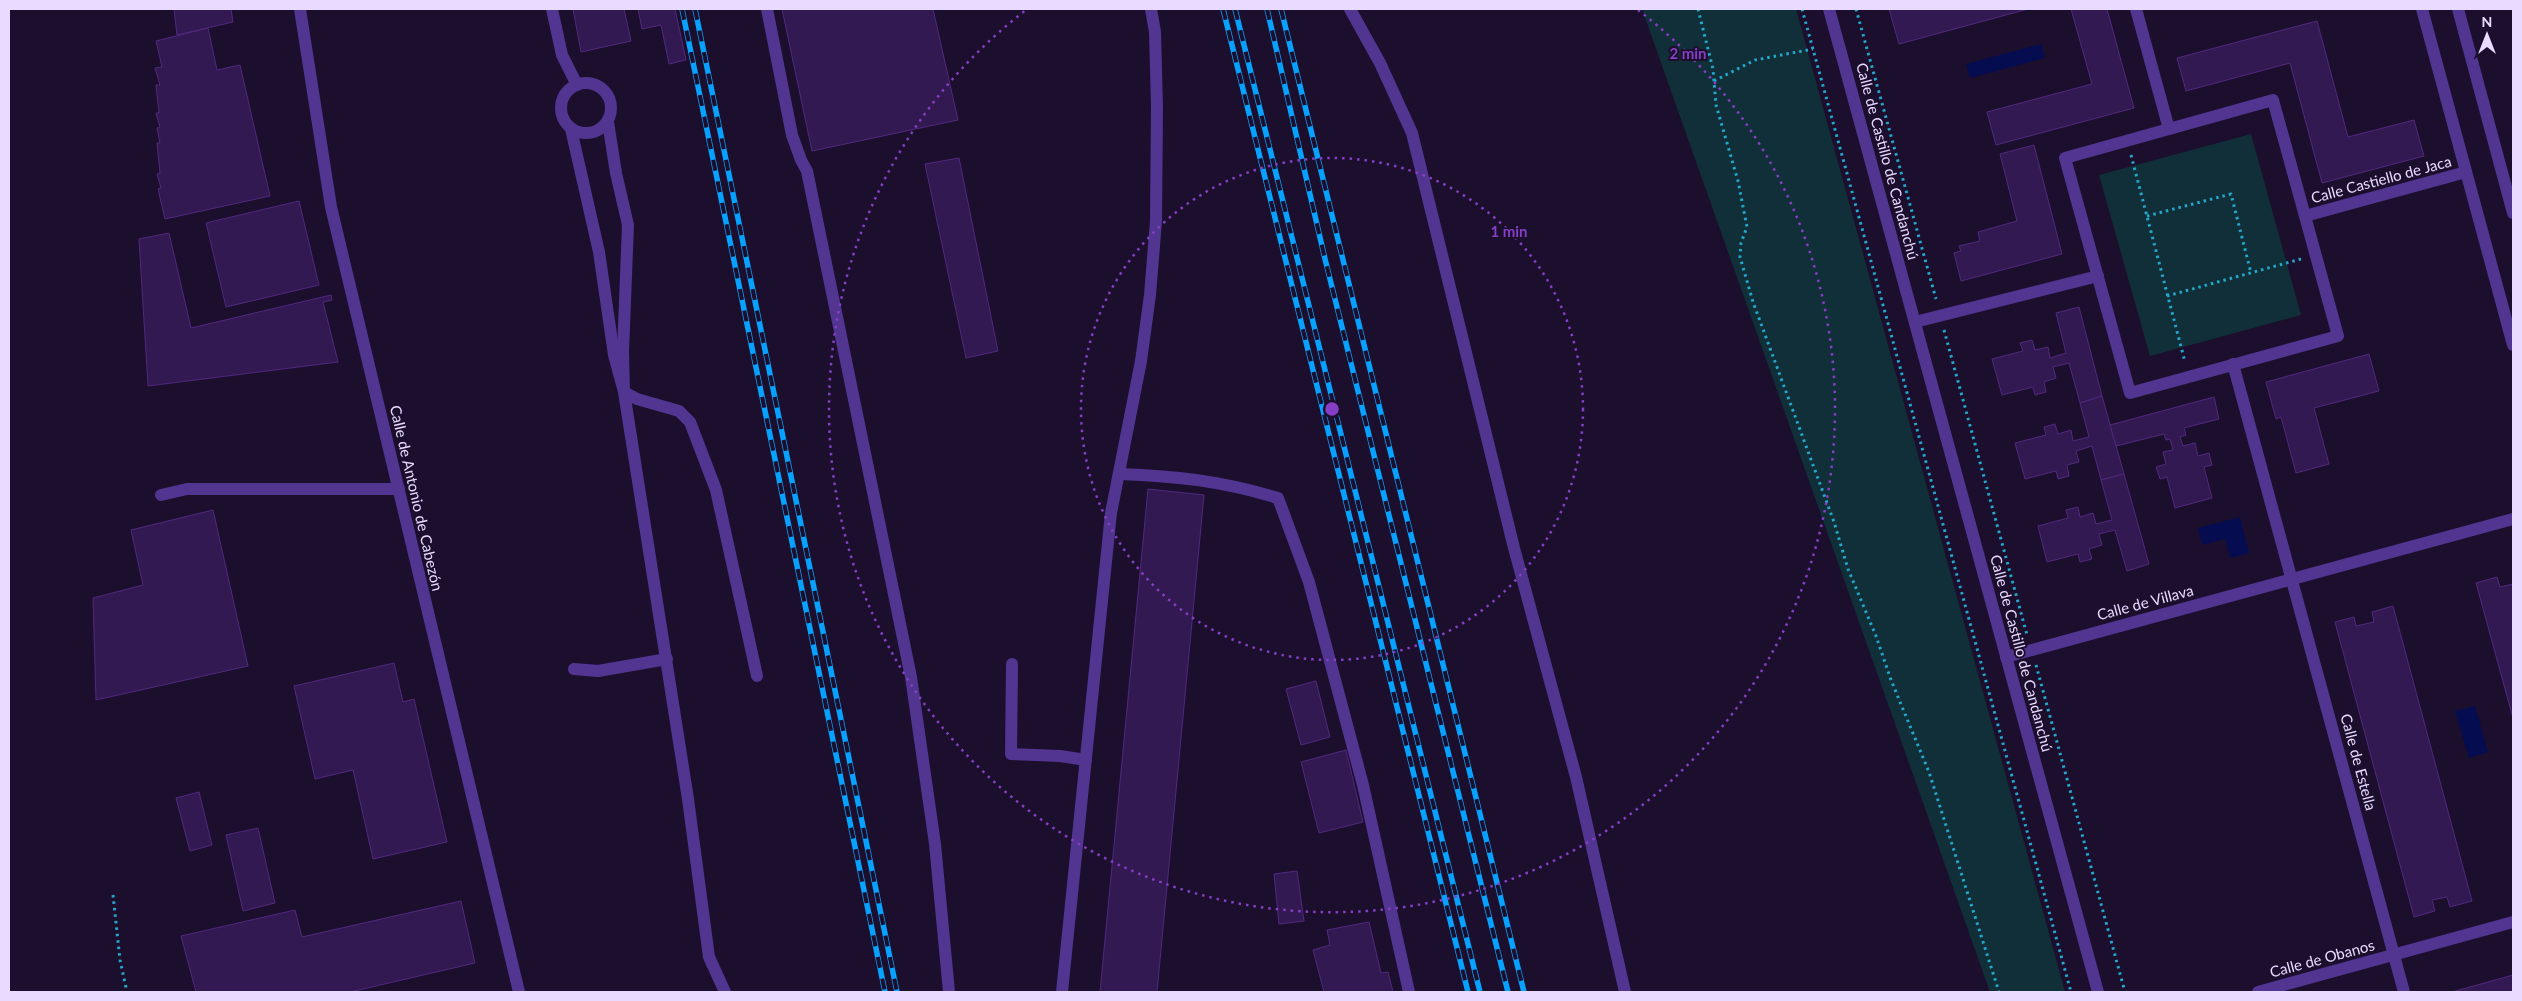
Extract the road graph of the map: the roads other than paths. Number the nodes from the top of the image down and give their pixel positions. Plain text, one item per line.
1 (300, 9) edge
2 (552, 9) edge
3 (766, 9) edge
4 (1151, 9) edge
5 (1350, 9) edge
6 (1829, 9) edge
7 (2136, 9) edge
8 (2422, 9) edge
9 (2458, 9) edge
10 (577, 85) junction
11 (608, 122) junction
12 (571, 129) junction
13 (2168, 129) junction
14 (2466, 172) junction
15 (2513, 213) edge
16 (2306, 216) junction
17 (2098, 276) junction
18 (1915, 322) junction
19 (2513, 345) edge
20 (2233, 364) junction
21 (624, 392) junction
22 (1119, 474) junction
23 (398, 489) junction
24 (161, 495) dead end
25 (2513, 519) edge
26 (2292, 578) junction
27 (2006, 656) junction
28 (667, 659) junction
29 (1012, 664) dead end
30 (574, 669) dead end
31 (757, 676) dead end
32 (1086, 760) junction
33 (2513, 922) edge
34 (2394, 955) junction
35 (519, 992) edge
36 (725, 992) edge
37 (949, 992) edge
38 (1062, 992) edge
39 (1409, 992) edge
40 (1625, 992) edge
41 (2098, 992) edge
42 (2258, 992) edge
43 (2404, 992) edge

1 - 23 street, Calle de Antonio de Cabezón
2 - 10 street
3 - 37 street
4 - 22 street
5 - 40 street
6 - 18 street, Calle de Castillo de Candanchú
7 - 13 street
8 - 14 street, Calle Castiello de Jaca
9 - 15 street
10 - 11 street
10 - 12 street
11 - 12 street
11 - 21 street
12 - 21 street
13 - 16 street
13 - 17 street
14 - 16 street, Calle Castiello de Jaca
14 - 19 street, Calle Castiello de Jaca
16 - 20 street
17 - 18 street
17 - 20 street
18 - 27 street, Calle de Castillo de Candanchú
20 - 26 street
21 - 28 street
21 - 31 street
22 - 32 street
22 - 39 street
23 - 24 street
23 - 35 street, Calle de Antonio de Cabezón
25 - 26 street, Calle de Villava
26 - 27 street, Calle de Villava
26 - 34 street, Calle de Estella
27 - 41 street, Calle de Castillo de Candanchú
28 - 30 street
28 - 36 street
29 - 32 street
32 - 38 street
33 - 34 street, Calle de Obanos
34 - 42 street, Calle de Obanos
34 - 43 street, Calle de Obanos

